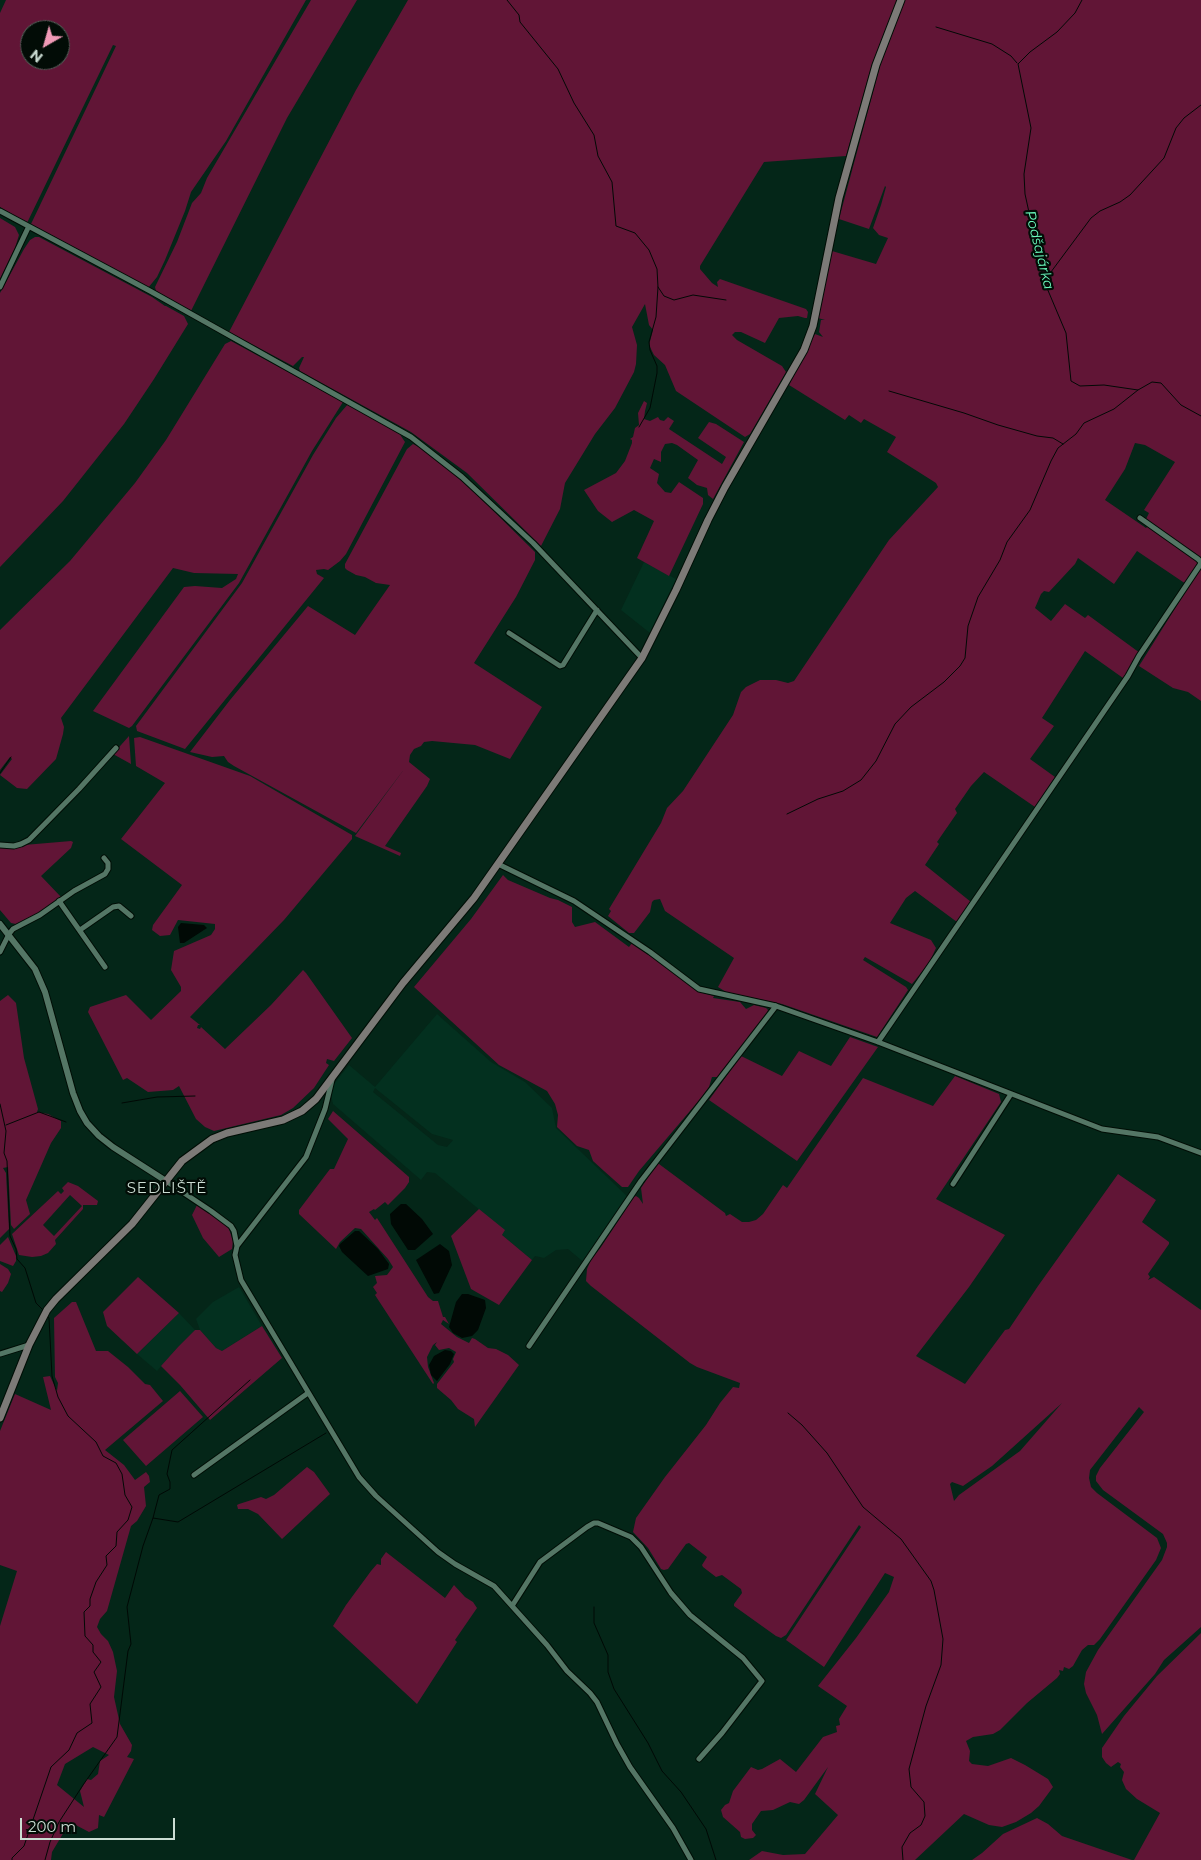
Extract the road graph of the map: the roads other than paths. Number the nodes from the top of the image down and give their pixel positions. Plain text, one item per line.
1 (901, 0) edge
2 (0, 211) edge
3 (28, 228) junction
4 (0, 287) edge
5 (1140, 518) dead end
6 (597, 610) junction
7 (509, 633) dead end
8 (642, 658) junction
9 (116, 748) dead end
10 (0, 845) edge
11 (104, 858) dead end
12 (498, 864) junction
13 (59, 901) junction
14 (131, 916) dead end
15 (0, 924) edge
16 (80, 930) junction
17 (9, 934) junction
18 (0, 952) edge
19 (105, 967) dead end
20 (776, 1006) junction
21 (878, 1042) junction
22 (332, 1077) junction
23 (1011, 1094) junction
24 (1201, 1153) edge
25 (166, 1181) junction
26 (953, 1184) dead end
27 (237, 1246) junction
28 (29, 1346) junction
29 (529, 1346) dead end
30 (0, 1354) edge
31 (308, 1393) junction
32 (0, 1418) edge
33 (194, 1475) dead end
34 (512, 1606) junction
35 (699, 1759) dead end
36 (691, 1860) edge

1 - 8 main road
2 - 3 street
3 - 4 street
3 - 6 street
5 - 21 street
6 - 7 street
6 - 8 street
8 - 12 main road
9 - 10 street
11 - 13 street
12 - 20 street
12 - 22 main road
13 - 16 street
13 - 17 street
14 - 16 street
15 - 17 street
16 - 19 street
17 - 18 street
17 - 25 street
20 - 21 street
20 - 29 street
21 - 23 street
22 - 25 main road
22 - 27 street
23 - 24 street
23 - 26 street
25 - 27 street
25 - 28 main road
27 - 31 street
28 - 30 street
28 - 32 main road
31 - 33 street
31 - 34 street
34 - 35 street
34 - 36 street

